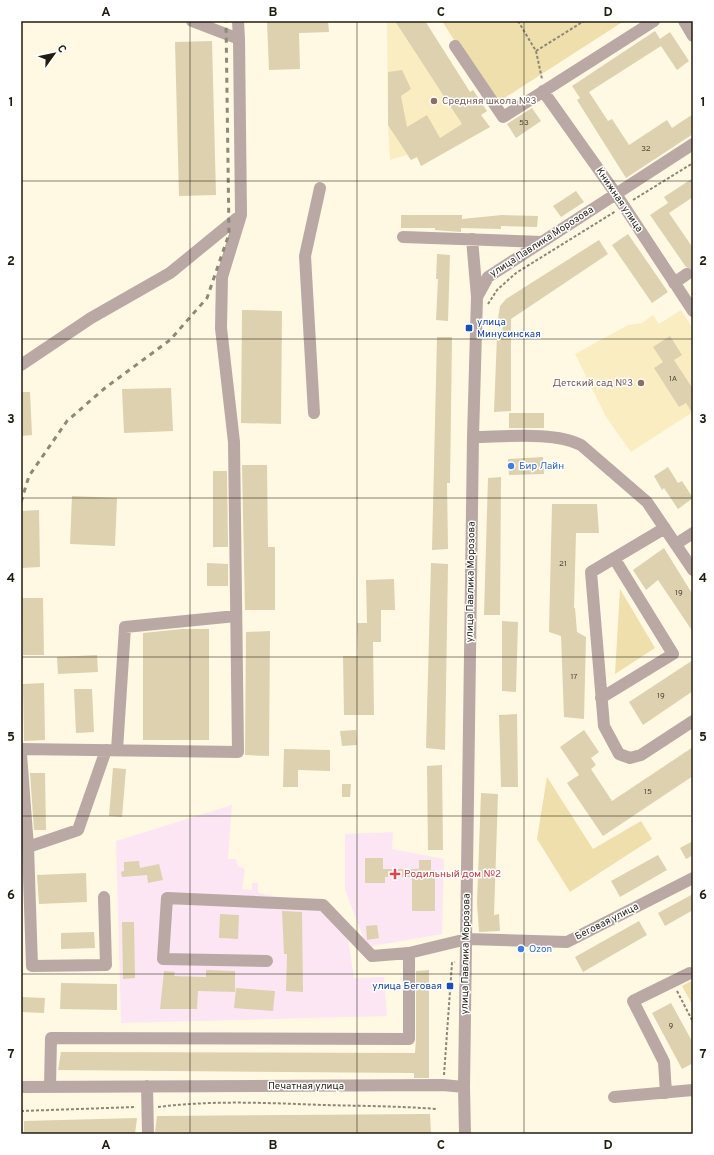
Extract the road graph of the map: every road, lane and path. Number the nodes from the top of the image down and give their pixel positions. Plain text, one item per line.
1 (192, 21) edge
2 (238, 21) edge
3 (518, 21) edge
4 (584, 21) edge
5 (654, 21) edge
6 (684, 21) edge
7 (693, 36) edge
8 (239, 39) junction
9 (455, 46) dead end
10 (536, 51) junction
11 (544, 90) junction
12 (693, 144) edge
13 (693, 163) edge
14 (320, 188) dead end
15 (616, 194) junction
16 (624, 206) junction
17 (241, 215) junction
18 (403, 237) dead end
19 (472, 239) junction
20 (542, 242) junction
21 (687, 274) dead end
22 (674, 283) junction
23 (497, 290) dead end
24 (477, 297) junction
25 (693, 311) edge
26 (21, 365) edge
27 (314, 413) dead end
28 (473, 437) junction
29 (665, 528) junction
30 (693, 533) edge
31 (676, 544) junction
32 (614, 558) junction
33 (693, 570) edge
34 (236, 616) junction
35 (601, 698) junction
36 (693, 722) edge
37 (21, 748) edge
38 (111, 750) junction
39 (21, 754) edge
40 (28, 847) junction
41 (693, 878) edge
42 (104, 897) dead end
43 (467, 940) junction
44 (409, 953) junction
45 (466, 960) junction
46 (267, 961) dead end
47 (690, 973) dead end
48 (672, 981) junction
49 (693, 1022) edge
50 (443, 1085) junction
51 (147, 1086) junction
52 (50, 1087) junction
53 (464, 1087) junction
54 (21, 1088) edge
55 (693, 1090) edge
56 (666, 1093) junction
57 (614, 1097) dead end
58 (147, 1107) junction
59 (437, 1109) dead end
60 (21, 1110) edge
61 (148, 1134) edge
62 (466, 1134) edge

1 - 8 street
2 - 8 street
3 - 10 path
4 - 10 path
5 - 11 street
6 - 7 street
8 - 17 street
9 - 11 street
10 - 11 path
11 - 15 street, Книжная улица
12 - 15 street, улица Павлика Морозова
13 - 16 path
14 - 27 street
15 - 16 street, Книжная улица
15 - 20 street, улица Павлика Морозова
16 - 22 street, Книжная улица
16 - 23 path
17 - 26 street
17 - 34 street
18 - 19 street
19 - 20 street
19 - 24 street
20 - 24 street, улица Павлика Морозова
21 - 22 street
22 - 25 street, Книжная улица
24 - 28 street, улица Павлика Морозова
28 - 29 street
28 - 43 street, улица Павлика Морозова
29 - 31 street
29 - 32 street
30 - 31 street
31 - 33 street
32 - 35 street
32 - 35 street
34 - 38 street
34 - 38 street
35 - 36 street
37 - 38 street
38 - 40 street
39 - 40 street
40 - 42 street
41 - 43 street, Беговая улица
43 - 44 street, Беговая улица
43 - 45 street, улица Павлика Морозова
44 - 46 street, Беговая улица
44 - 52 street
45 - 50 path
45 - 53 street, улица Павлика Морозова
47 - 48 street
48 - 49 path
48 - 56 street
50 - 51 street, Печатная улица
50 - 53 street, Печатная улица
51 - 52 street, Печатная улица
51 - 58 street
52 - 54 street, Печатная улица
53 - 62 street, улица Павлика Морозова
55 - 56 street
56 - 57 street
58 - 59 path
58 - 60 path
58 - 61 street

